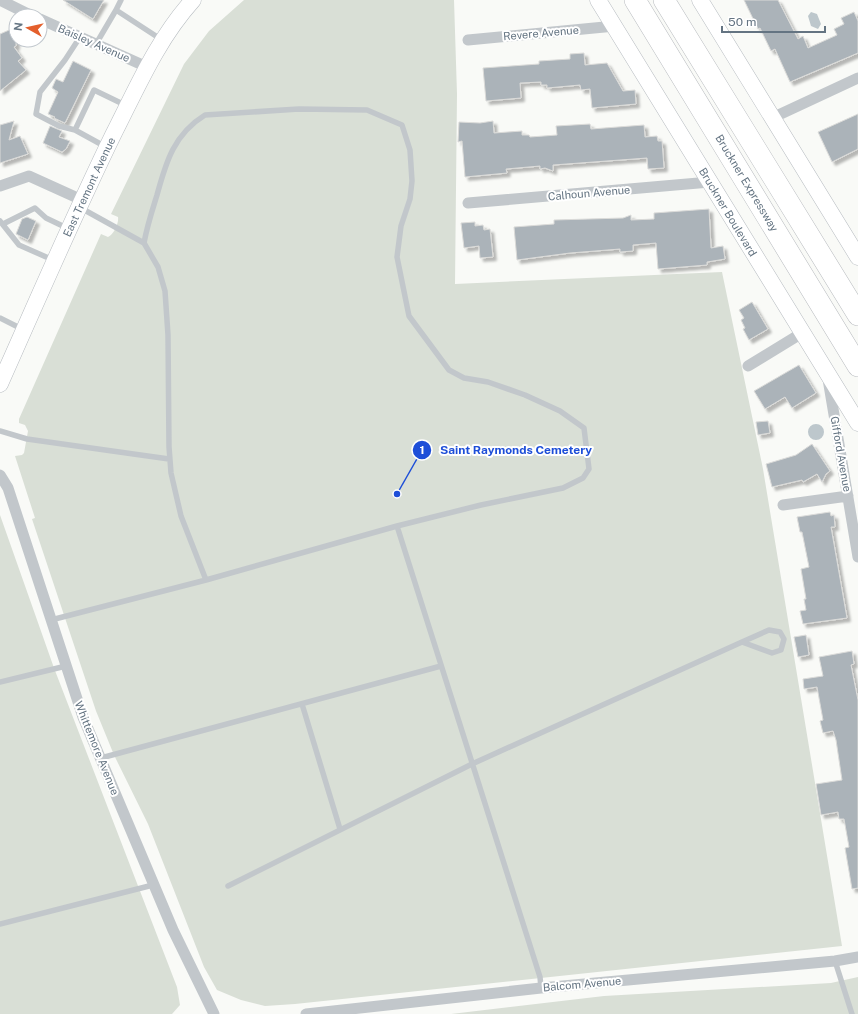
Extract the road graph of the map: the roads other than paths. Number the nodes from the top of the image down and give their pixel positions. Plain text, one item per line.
1 (121, 0) edge
2 (193, 0) edge
3 (598, 0) edge
4 (635, 0) edge
5 (664, 0) edge
6 (700, 0) edge
7 (116, 10) junction
8 (48, 23) edge
9 (615, 26) junction
10 (80, 37) junction
11 (162, 40) junction
12 (468, 40) dead end
13 (96, 44) junction
14 (147, 67) junction
15 (858, 78) edge
16 (128, 106) junction
17 (772, 118) junction
18 (75, 130) junction
19 (107, 147) junction
20 (710, 182) junction
21 (0, 186) edge
22 (468, 203) dead end
23 (81, 204) junction
24 (1, 222) edge
25 (69, 230) junction
26 (144, 243) junction
27 (858, 257) edge
28 (55, 261) junction
29 (858, 316) edge
30 (0, 318) edge
31 (24, 330) junction
32 (802, 333) junction
33 (748, 366) dead end
34 (858, 366) edge
35 (827, 374) junction
36 (0, 384) edge
37 (858, 423) edge
38 (0, 431) edge
39 (169, 459) junction
40 (0, 474) edge
41 (848, 496) junction
42 (782, 505) dead end
43 (397, 526) junction
44 (858, 557) edge
45 (206, 580) junction
46 (51, 620) junction
47 (742, 642) junction
48 (66, 666) junction
49 (441, 666) junction
50 (0, 682) edge
51 (302, 704) junction
52 (101, 758) junction
53 (472, 764) junction
54 (340, 829) junction
55 (153, 885) junction
56 (228, 886) dead end
57 (0, 924) edge
58 (858, 957) edge
59 (835, 961) junction
60 (541, 988) junction
61 (214, 1014) edge
62 (306, 1014) edge
63 (852, 1014) edge

1 - 7 lane
2 - 11 main road, East Tremont Avenue
3 - 9 main road, Bruckner Boulevard
4 - 34 highway, Bruckner Expressway
5 - 29 highway
6 - 17 main road
7 - 11 lane
7 - 13 lane
8 - 10 street, Baisley Avenue
9 - 12 street, Revere Avenue
9 - 20 main road, Bruckner Boulevard
10 - 13 street, Baisley Avenue
10 - 18 lane
11 - 14 main road, East Tremont Avenue
13 - 14 street, Baisley Avenue
14 - 16 main road, East Tremont Avenue
15 - 17 street
16 - 18 lane
16 - 19 main road, East Tremont Avenue
17 - 27 main road
18 - 19 lane
19 - 23 main road, East Tremont Avenue
20 - 22 street, Calhoun Avenue
20 - 32 main road, Bruckner Boulevard
21 - 23 street
23 - 25 main road, East Tremont Avenue
23 - 26 lane
24 - 25 lane
24 - 28 lane
25 - 28 main road, East Tremont Avenue
26 - 39 lane
26 - 43 lane
28 - 31 main road, East Tremont Avenue
30 - 31 lane
31 - 36 main road, East Tremont Avenue
32 - 33 street
32 - 35 main road, Bruckner Boulevard
35 - 37 main road, Bruckner Boulevard
35 - 41 street, Gifford Avenue
38 - 39 lane
39 - 45 lane
40 - 46 street, Whittemore Avenue
41 - 42 street
41 - 44 street, Gifford Avenue
43 - 45 lane
43 - 49 lane
45 - 46 lane
46 - 48 street, Whittemore Avenue
47 - 47 lane
47 - 53 lane
48 - 50 lane
48 - 52 street, Whittemore Avenue
49 - 51 lane
49 - 53 lane
51 - 52 lane
51 - 54 lane
52 - 55 street, Whittemore Avenue
53 - 54 lane
53 - 60 lane
54 - 56 lane
55 - 57 lane
55 - 61 street, Whittemore Avenue
58 - 59 street, Balcom Avenue
59 - 60 street, Balcom Avenue
59 - 63 lane
60 - 62 street, Balcom Avenue

